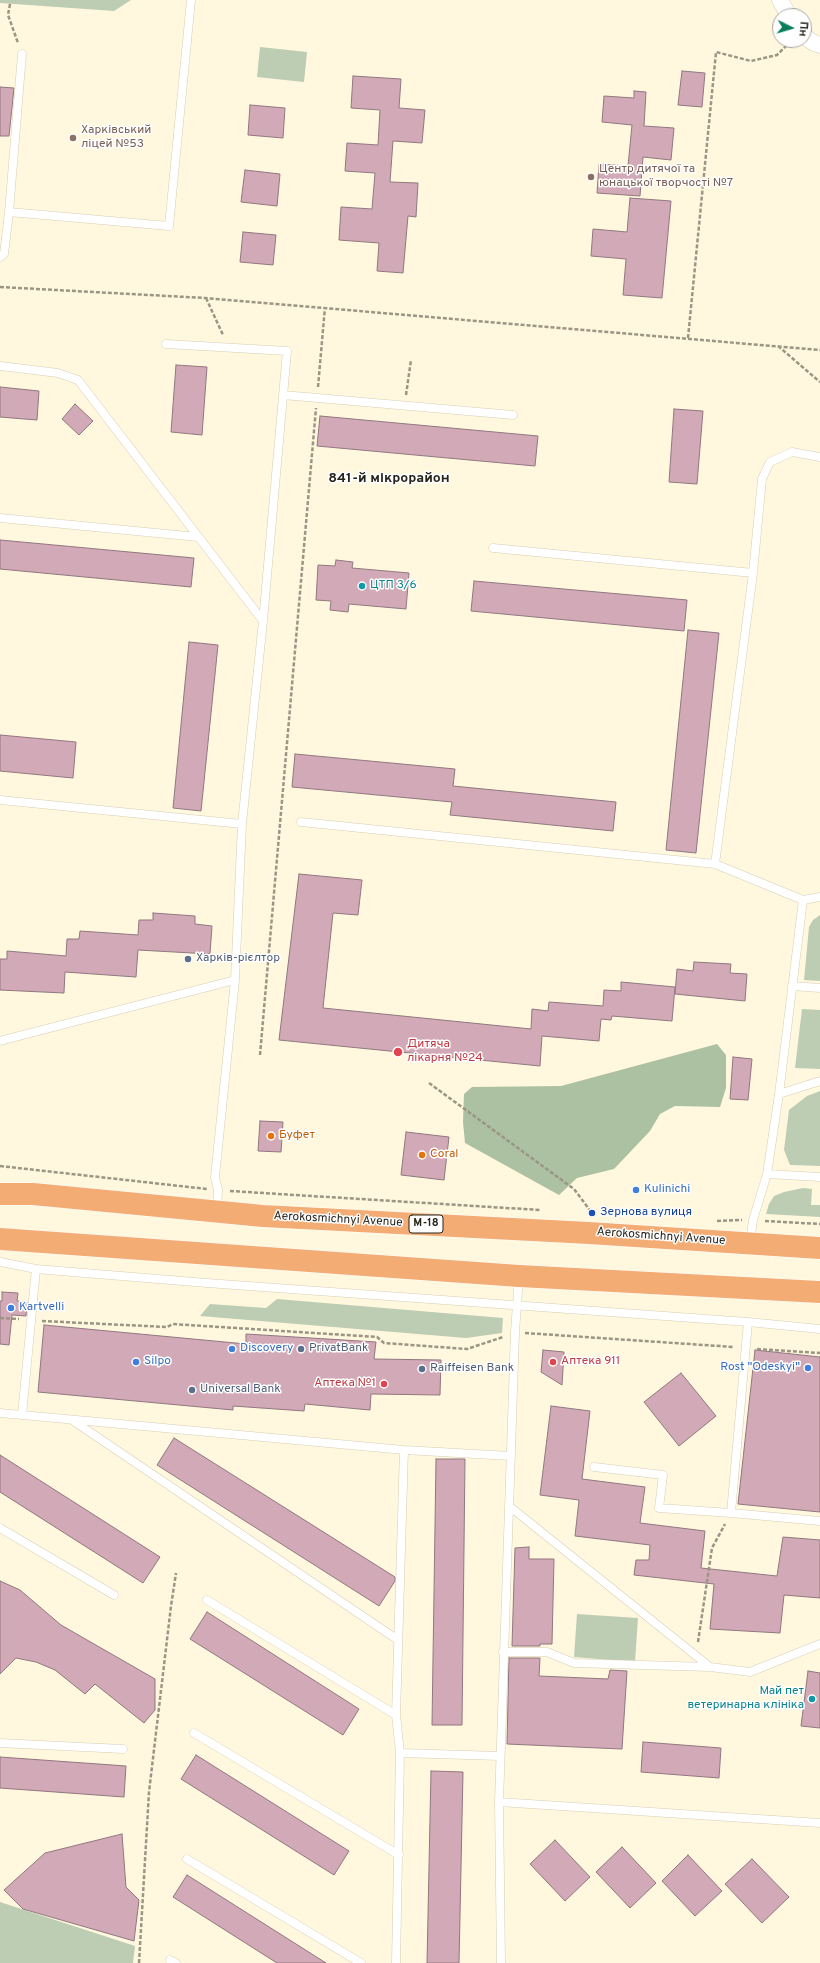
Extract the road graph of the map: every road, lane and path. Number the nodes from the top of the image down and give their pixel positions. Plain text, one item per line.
1 (191, 0) edge
2 (10, 4) dead end
3 (784, 48) edge
4 (22, 54) joint
5 (9, 212) junction
6 (0, 257) edge
7 (0, 287) edge
8 (205, 298) junction
9 (325, 307) junction
10 (688, 338) junction
11 (166, 344) dead end
12 (778, 346) junction
13 (229, 347) junction
14 (820, 350) edge
15 (411, 360) dead end
16 (0, 366) edge
17 (820, 382) edge
18 (283, 394) junction
19 (406, 397) dead end
20 (317, 398) junction
21 (513, 415) dead end
22 (820, 457) edge
23 (0, 518) edge
24 (198, 537) junction
25 (493, 548) dead end
26 (753, 573) junction
27 (263, 621) junction
28 (0, 800) edge
29 (301, 822) dead end
30 (242, 824) junction
31 (715, 864) junction
32 (820, 897) edge
33 (803, 900) junction
34 (235, 980) junction
35 (792, 986) junction
36 (820, 988) edge
37 (0, 1041) edge
38 (260, 1055) dead end
39 (820, 1081) edge
40 (429, 1083) dead end
41 (779, 1094) junction
42 (0, 1166) edge
43 (766, 1174) junction
44 (820, 1177) edge
45 (0, 1183) edge
46 (218, 1190) junction
47 (0, 1194) edge
48 (33, 1194) junction
49 (544, 1210) dead end
50 (217, 1212) junction
51 (584, 1212) dead end
52 (592, 1213) junction
53 (599, 1214) dead end
54 (753, 1220) junction
55 (716, 1221) dead end
56 (820, 1224) edge
57 (0, 1239) edge
58 (750, 1243) junction
59 (820, 1248) edge
60 (0, 1262) edge
61 (36, 1269) junction
62 (519, 1276) junction
63 (820, 1292) edge
64 (517, 1305) junction
65 (0, 1318) edge
66 (31, 1320) junction
67 (748, 1322) junction
68 (820, 1329) edge
69 (515, 1332) junction
70 (746, 1348) junction
71 (820, 1353) edge
72 (0, 1413) edge
73 (22, 1415) junction
74 (71, 1420) junction
75 (404, 1450) junction
76 (511, 1456) junction
77 (594, 1467) dead end
78 (509, 1506) junction
79 (732, 1513) junction
80 (820, 1522) edge
81 (0, 1528) edge
82 (176, 1573) dead end
83 (114, 1595) dead end
84 (207, 1600) dead end
85 (398, 1640) junction
86 (820, 1644) edge
87 (503, 1652) junction
88 (696, 1656) junction
89 (710, 1667) junction
90 (396, 1715) junction
91 (194, 1733) dead end
92 (0, 1743) edge
93 (123, 1749) dead end
94 (400, 1753) junction
95 (500, 1756) junction
96 (499, 1802) junction
97 (820, 1823) edge
98 (399, 1855) junction
99 (187, 1860) dead end
100 (139, 1963) edge
101 (361, 1963) edge
102 (396, 1963) edge
103 (501, 1963) edge

1 - 5 lane
2 - 4 path
3 - 10 path
4 - 5 lane
5 - 6 lane
7 - 8 path
8 - 9 path
8 - 13 path
9 - 10 path
9 - 20 path
10 - 12 path
11 - 13 lane
12 - 14 path
12 - 17 path
13 - 18 lane
15 - 19 path
16 - 24 lane
18 - 20 lane
18 - 27 lane
20 - 21 lane
20 - 38 path
22 - 26 lane
23 - 24 lane
24 - 27 lane
25 - 26 lane
26 - 31 lane
27 - 30 lane
28 - 30 lane
29 - 31 lane
30 - 34 lane
31 - 33 lane
32 - 33 lane
33 - 35 lane
34 - 37 lane
34 - 46 lane
35 - 36 lane
35 - 41 lane
39 - 41 lane
40 - 52 path
41 - 43 lane
42 - 46 path
43 - 44 lane
43 - 54 lane
45 - 48 street
46 - 49 path
46 - 50 lane
47 - 48 main road, Aerokosmichnyi Avenue / М-18
48 - 50 main road, Aerokosmichnyi Avenue / М-18
50 - 58 main road, Aerokosmichnyi Avenue / М-18
51 - 52 path
52 - 53 path
54 - 55 path
54 - 56 path
54 - 58 lane
57 - 62 main road
58 - 59 main road, Aerokosmichnyi Avenue / М-18
60 - 61 lane
61 - 64 lane
61 - 66 lane
62 - 63 main road
62 - 64 lane
64 - 67 lane
64 - 69 lane
65 - 66 path
66 - 69 path
66 - 73 lane
67 - 68 lane
67 - 70 lane
69 - 70 path
69 - 76 lane
70 - 71 path
70 - 79 lane
72 - 73 lane
73 - 74 lane
74 - 75 lane
74 - 85 lane
75 - 76 lane
75 - 85 lane
76 - 78 lane
77 - 79 lane
78 - 87 lane
78 - 88 lane
79 - 80 lane
79 - 88 path
81 - 83 lane
82 - 100 path
84 - 90 lane
85 - 90 lane
86 - 89 lane
87 - 89 lane
87 - 95 lane
88 - 89 lane
90 - 94 lane
91 - 98 lane
92 - 93 lane
94 - 95 lane
94 - 98 lane
95 - 96 lane
96 - 97 lane
96 - 103 lane
98 - 102 lane
99 - 101 lane

